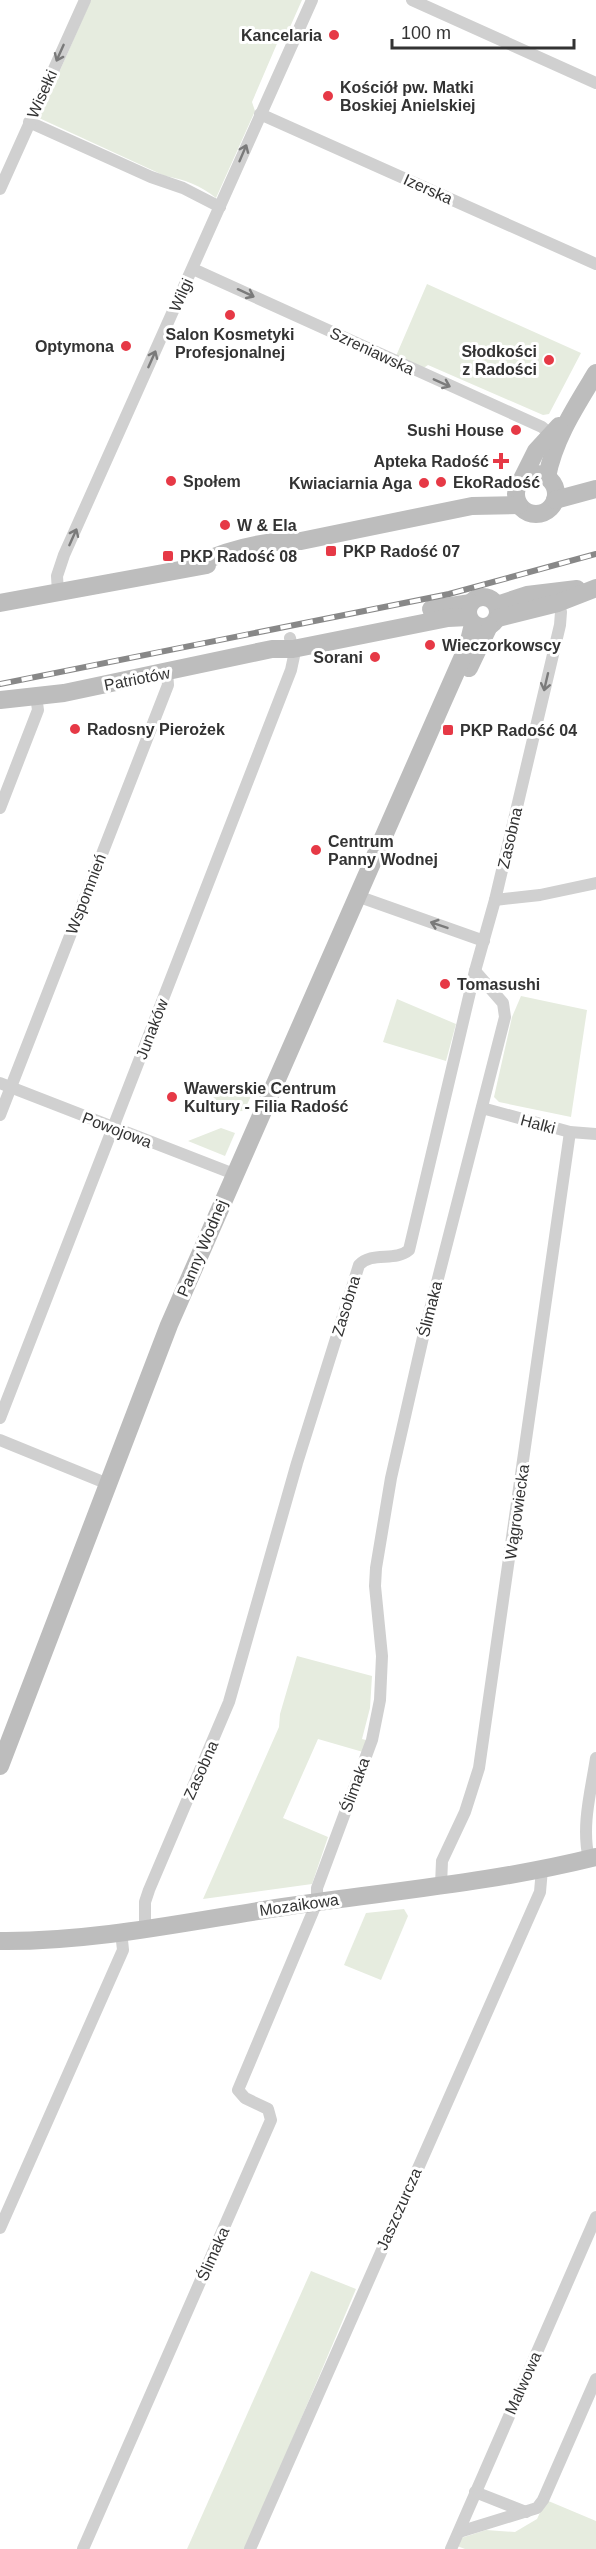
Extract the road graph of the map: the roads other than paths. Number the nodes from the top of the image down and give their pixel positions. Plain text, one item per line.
1 (85, 0) edge
2 (312, 0) edge
3 (412, 0) edge
4 (596, 83) edge
5 (261, 114) junction
6 (29, 122) junction
7 (0, 189) edge
8 (220, 207) junction
9 (596, 264) edge
10 (193, 269) junction
11 (596, 373) edge
12 (571, 415) junction
13 (550, 434) junction
14 (596, 479) edge
15 (552, 487) junction
16 (596, 489) edge
17 (519, 491) junction
18 (593, 589) edge
19 (58, 592) junction
20 (0, 603) edge
21 (558, 603) junction
22 (483, 616) junction
23 (292, 643) junction
24 (167, 672) junction
25 (36, 696) junction
26 (0, 700) edge
27 (0, 808) edge
28 (596, 884) edge
29 (357, 896) junction
30 (495, 900) junction
31 (484, 941) junction
32 (475, 971) junction
33 (5, 1085) edge
34 (482, 1108) junction
35 (0, 1115) edge
36 (114, 1129) junction
37 (570, 1132) junction
38 (596, 1134) edge
39 (234, 1174) junction
40 (0, 1418) edge
41 (0, 1440) edge
42 (108, 1484) junction
43 (596, 1758) edge
44 (0, 1766) edge
45 (593, 1858) edge
46 (542, 1869) junction
47 (441, 1885) junction
48 (317, 1902) junction
49 (145, 1928) junction
50 (121, 1931) junction
51 (0, 1941) edge
52 (596, 2217) edge
53 (0, 2228) edge
54 (596, 2379) edge
55 (475, 2492) junction
56 (526, 2512) junction
57 (459, 2532) junction
58 (84, 2549) edge
59 (250, 2549) edge
60 (451, 2549) edge

1 -> 6 street, Wisełki
2 - 5 street, Wilgi
3 - 4 street
8 -> 5 street, Wilgi
5 - 9 street, Izerska
6 - 7 street, Wisełki
6 - 8 street
8 - 10 street, Wilgi
10 -> 13 street, Szreniawska
19 -> 10 street, Wilgi
11 - 12 street
12 - 13 street
12 - 15 street
13 - 17 street
14 - 15 street
15 - 16 street
15 - 17 street
15 - 17 street
17 - 19 street
18 - 21 street, Patriotów
18 - 22 street, Patriotów
19 - 20 street
21 - 22 street, Patriotów
21 -> 30 street, Zasobna
22 - 23 street, Patriotów
22 - 29 street, Panny Wodnej
23 - 24 street, Patriotów
23 - 36 street, Junaków
24 - 25 street, Patriotów
24 - 33 street, Wspomnień
25 - 26 street, Patriotów
25 - 27 street
28 - 30 street
31 -> 29 street
29 - 39 street, Panny Wodnej
30 - 31 street, Zasobna
31 - 32 street, Zasobna
32 - 34 street, Ślimaka
32 - 49 street, Zasobna
33 - 35 street, Wspomnień
33 - 36 street, Powojowa
34 - 37 street, Halki
34 - 48 street, Ślimaka
36 - 39 street, Powojowa
36 - 40 street, Junaków
37 - 38 street, Halki
37 - 47 street, Wągrowiecka
39 - 42 street, Panny Wodnej
41 - 42 street
42 - 44 street, Panny Wodnej
43 - 45 street
45 - 46 street, Mozaikowa
46 - 47 street, Mozaikowa
46 - 59 street, Jaszczurcza
47 - 48 street, Mozaikowa
48 - 49 street, Mozaikowa
48 - 58 street, Ślimaka
49 - 50 street, Mozaikowa
50 - 51 street, Mozaikowa
50 - 53 street
52 - 55 street, Malwowa
54 - 56 street
55 - 56 street
55 - 57 street, Malwowa
56 - 57 street
57 - 60 street, Malwowa

